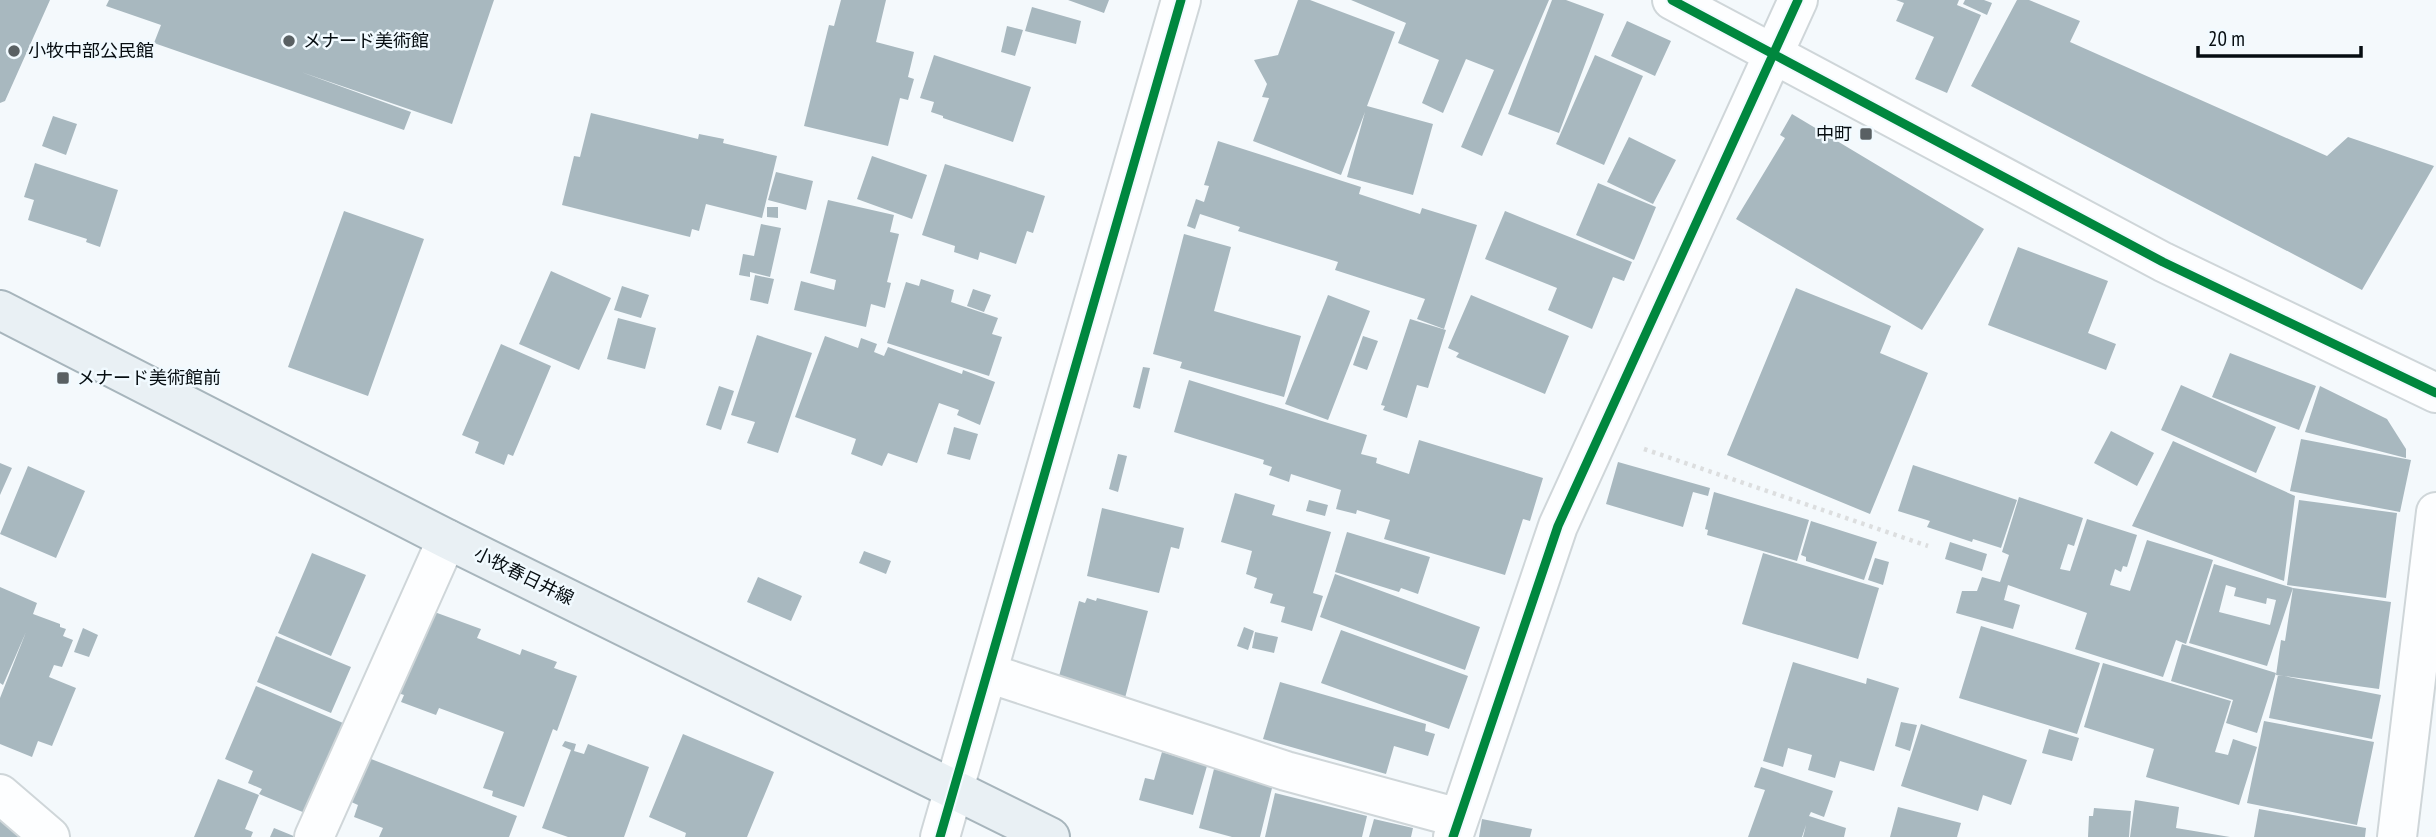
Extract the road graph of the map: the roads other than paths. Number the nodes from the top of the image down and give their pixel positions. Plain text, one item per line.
1 (1181, 0) edge
2 (1672, 0) edge
3 (1798, 0) edge
4 (1774, 54) junction
5 (0, 310) edge
6 (2436, 393) edge
7 (2436, 512) edge
8 (447, 539) junction
9 (988, 673) junction
10 (954, 790) junction
11 (0, 794) edge
12 (1456, 827) edge
13 (50, 837) edge
14 (314, 837) edge
15 (940, 837) edge
16 (1050, 837) edge
17 (2397, 837) edge

1 - 9 street
2 - 4 street
3 - 4 street
4 - 6 street
4 - 12 street
5 - 8 main road, 小牧春日井線
7 - 17 street
8 - 10 main road, 小牧春日井線
8 - 14 street
9 - 10 street
9 - 12 street
10 - 15 street
10 - 16 main road, 小牧春日井線
11 - 13 street

